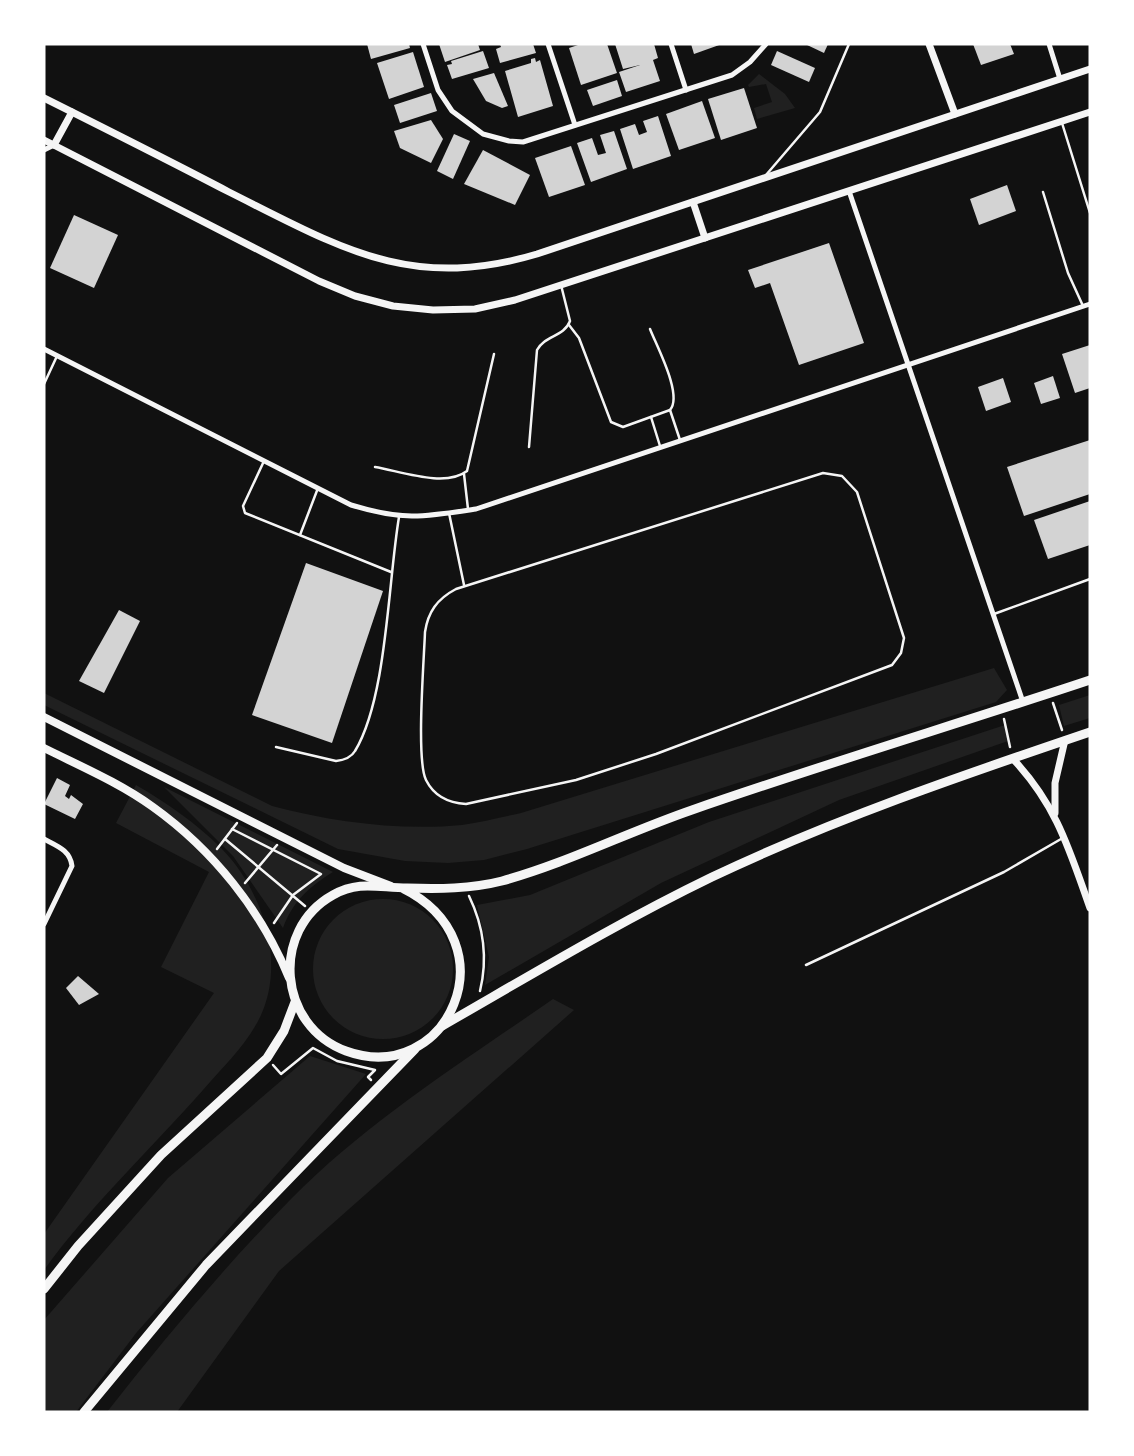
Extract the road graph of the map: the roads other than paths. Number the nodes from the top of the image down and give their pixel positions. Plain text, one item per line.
1 (423, 44) edge
2 (548, 44) edge
3 (671, 44) edge
4 (766, 44) edge
5 (849, 44) edge
6 (929, 44) edge
7 (1049, 44) edge
8 (1090, 69) edge
9 (1060, 79) junction
10 (686, 90) junction
11 (44, 98) edge
12 (1090, 111) edge
13 (72, 112) junction
14 (955, 114) junction
15 (1062, 121) junction
16 (575, 125) junction
17 (44, 140) edge
18 (54, 145) junction
19 (44, 150) edge
20 (764, 178) junction
21 (849, 191) junction
22 (1043, 192) dead end
23 (693, 202) junction
24 (1090, 213) edge
25 (705, 238) junction
26 (561, 285) junction
27 (1090, 304) edge
28 (1083, 306) junction
29 (569, 325) junction
30 (650, 329) dead end
31 (44, 349) edge
32 (494, 354) dead end
33 (57, 356) junction
34 (908, 363) junction
35 (44, 384) edge
36 (670, 410) junction
37 (650, 417) junction
38 (680, 440) junction
39 (660, 446) junction
40 (529, 447) dead end
41 (264, 461) junction
42 (375, 467) dead end
43 (464, 474) junction
44 (318, 488) junction
45 (468, 510) junction
46 (449, 513) junction
47 (399, 517) junction
48 (300, 536) junction
49 (391, 572) junction
50 (1090, 579) edge
51 (465, 587) junction
52 (991, 615) junction
53 (1090, 680) edge
54 (1023, 702) junction
55 (44, 717) edge
56 (1090, 732) edge
57 (1065, 740) junction
58 (276, 747) dead end
59 (44, 748) edge
60 (1013, 759) junction
61 (1055, 814) junction
62 (1064, 838) junction
63 (44, 839) edge
64 (391, 886) junction
65 (402, 888) junction
66 (1090, 908) edge
67 (44, 924) edge
68 (806, 965) dead end
69 (289, 978) junction
70 (295, 1002) junction
71 (440, 1027) junction
72 (417, 1045) junction
73 (44, 1289) edge
74 (84, 1412) edge

1 - 16 street
2 - 16 street
3 - 10 street
4 - 10 street
5 - 20 lane
6 - 14 street
7 - 9 street
8 - 9 street
9 - 14 street
10 - 16 street
11 - 13 street
12 - 15 street
13 - 18 street
13 - 23 street
14 - 20 street
15 - 21 street
15 - 24 lane
17 - 18 street
18 - 19 street
18 - 26 street
20 - 23 street
21 - 25 street
21 - 34 street
22 - 28 lane
23 - 25 street
25 - 26 street
26 - 29 lane
27 - 28 street
28 - 34 street
29 - 37 lane
29 - 40 lane
30 - 36 lane
31 - 33 street
32 - 43 lane
33 - 35 lane
33 - 41 street
34 - 38 street
34 - 52 street
36 - 37 lane
36 - 38 lane
37 - 39 lane
38 - 39 street
39 - 45 street
41 - 44 street
41 - 48 lane
42 - 43 lane
43 - 45 lane
44 - 47 street
44 - 48 lane
45 - 46 street
46 - 47 street
46 - 51 lane
47 - 49 lane
48 - 49 lane
49 - 58 lane
50 - 52 lane
51 - 51 lane
52 - 54 street
53 - 54 highway
54 - 65 highway
55 - 64 main road
56 - 57 highway
57 - 60 highway
57 - 61 street
59 - 69 main road
60 - 61 street
60 - 71 highway
61 - 62 street
62 - 66 street
62 - 68 lane
63 - 67 street
64 - 65 highway
64 - 69 highway
65 - 71 highway
69 - 70 highway
70 - 72 highway
70 - 73 highway
71 - 72 highway
72 - 74 highway

